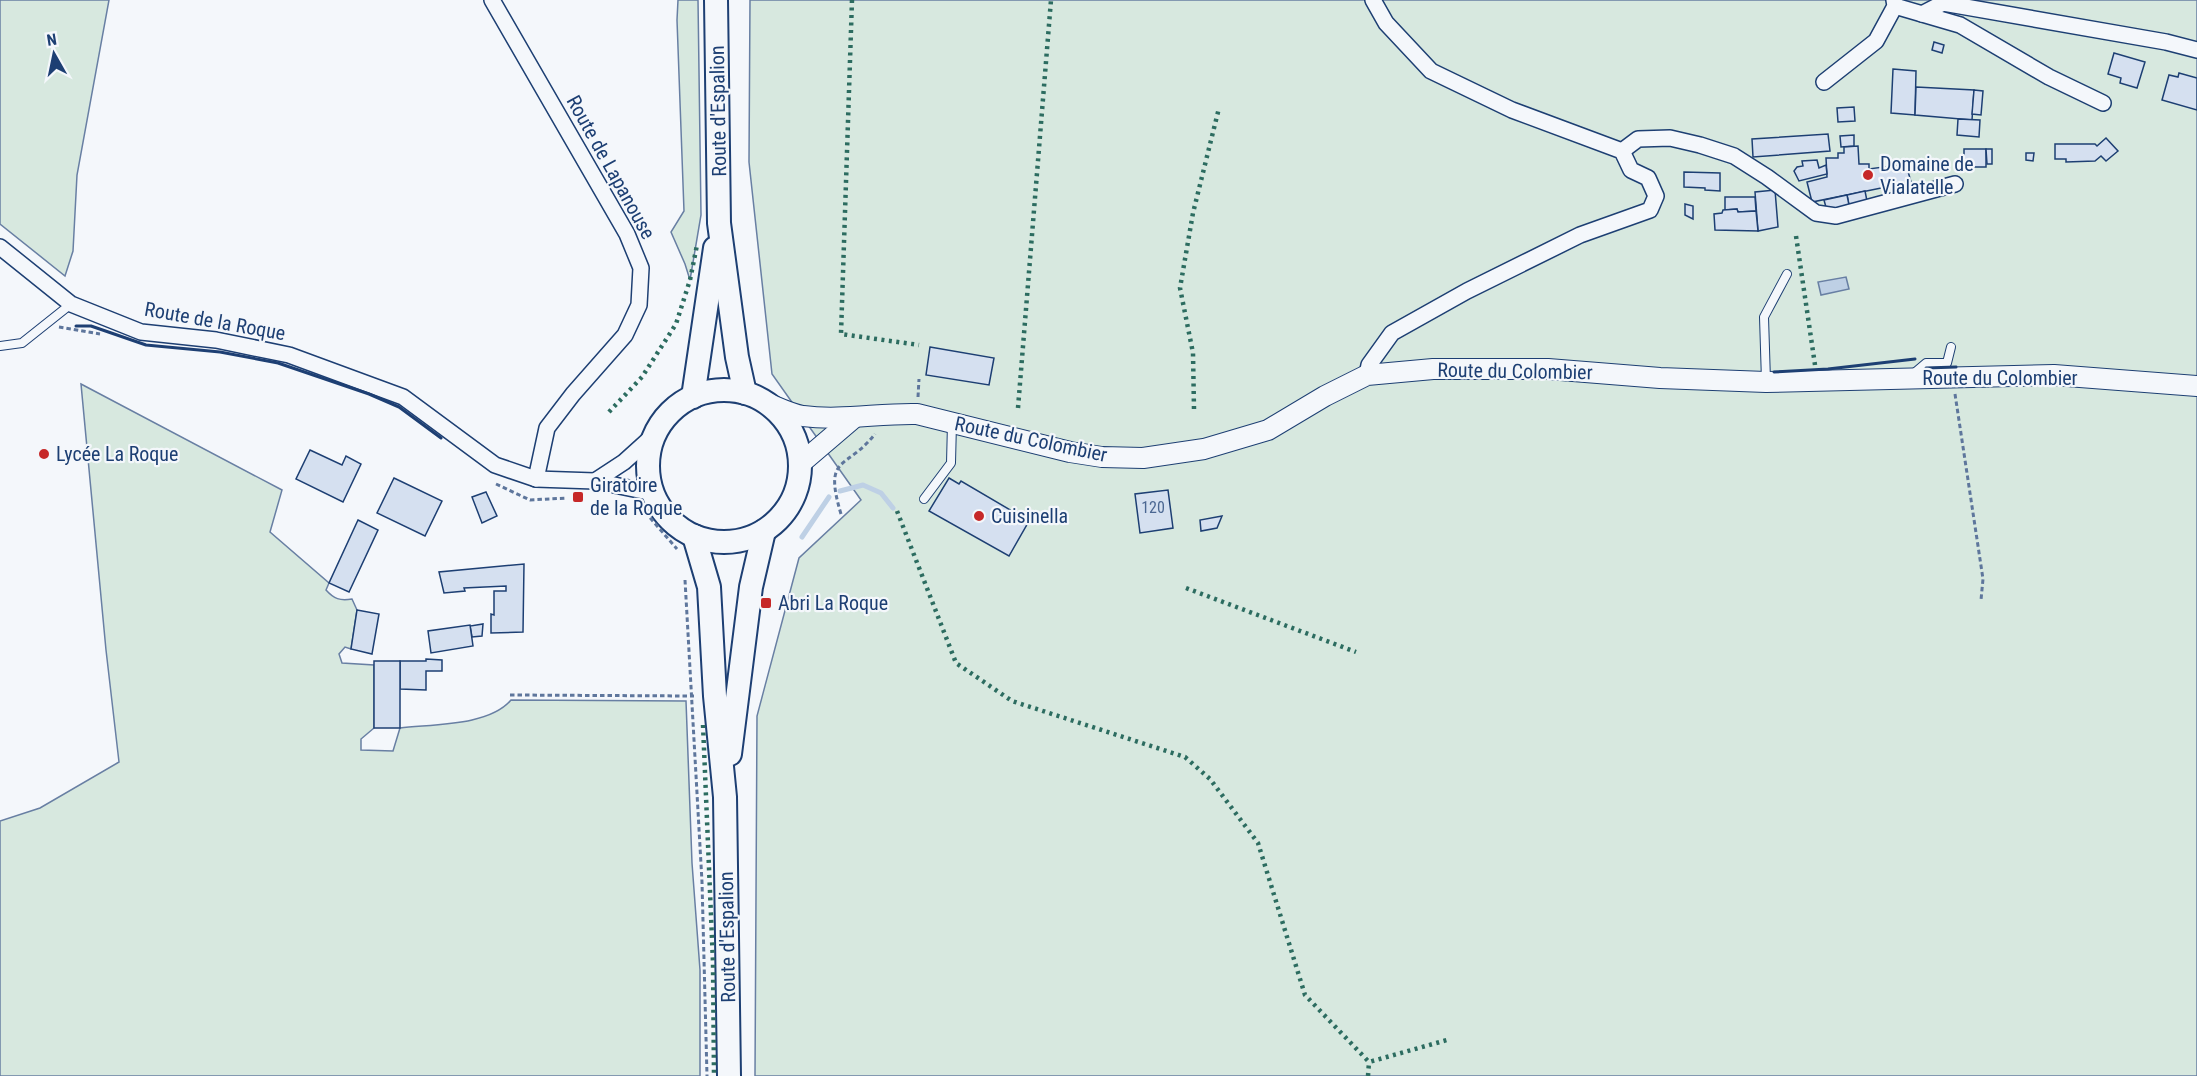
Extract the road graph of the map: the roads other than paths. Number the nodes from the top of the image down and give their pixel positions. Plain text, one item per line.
1 (492, 0) edge
2 (716, 0) edge
3 (1373, 0) edge
4 (1895, 3) edge
5 (1922, 14) junction
6 (2197, 50) edge
7 (1824, 82) dead end
8 (2103, 104) dead end
9 (1622, 151) junction
10 (1955, 184) dead end
11 (719, 223) junction
12 (0, 247) edge
13 (1787, 274) dead end
14 (71, 304) junction
15 (0, 346) edge
16 (1951, 347) dead end
17 (1367, 375) junction
18 (1907, 379) junction
19 (1766, 382) junction
20 (2197, 386) edge
21 (745, 393) junction
22 (693, 396) junction
23 (767, 404) junction
24 (855, 417) junction
25 (952, 422) junction
26 (655, 434) junction
27 (800, 464) junction
28 (536, 479) junction
29 (595, 481) junction
30 (653, 493) junction
31 (924, 499) dead end
32 (764, 531) junction
33 (686, 543) junction
34 (725, 797) junction
35 (729, 1076) edge

1 - 28 street, Route de Lapanouse
2 - 11 main road, Route d'Espalion
3 - 9 street
4 - 5 street
4 - 7 street
5 - 6 street
5 - 8 street
9 - 10 street
9 - 17 street
11 - 21 main road, Route d'Espalion
11 - 22 main road, Route d'Espalion
12 - 14 street, Route de la Roque
13 - 19 lane
14 - 15 lane
14 - 28 street, Route de la Roque
16 - 18 lane
17 - 19 street, Route du Colombier
17 - 25 street, Route du Colombier
18 - 19 street, Route du Colombier
18 - 20 street, Route du Colombier
21 - 22 main road
21 - 23 main road
22 - 26 main road
23 - 24 street, Route du Colombier
23 - 27 main road
24 - 25 street, Route du Colombier
24 - 27 street
25 - 31 lane
26 - 29 street
26 - 30 main road
27 - 32 main road
28 - 29 street, Route de la Roque
29 - 30 street, Route de la Roque
30 - 33 main road
32 - 33 main road
32 - 34 main road, Route d'Espalion
33 - 34 main road, Route d'Espalion
34 - 35 main road, Route d'Espalion

